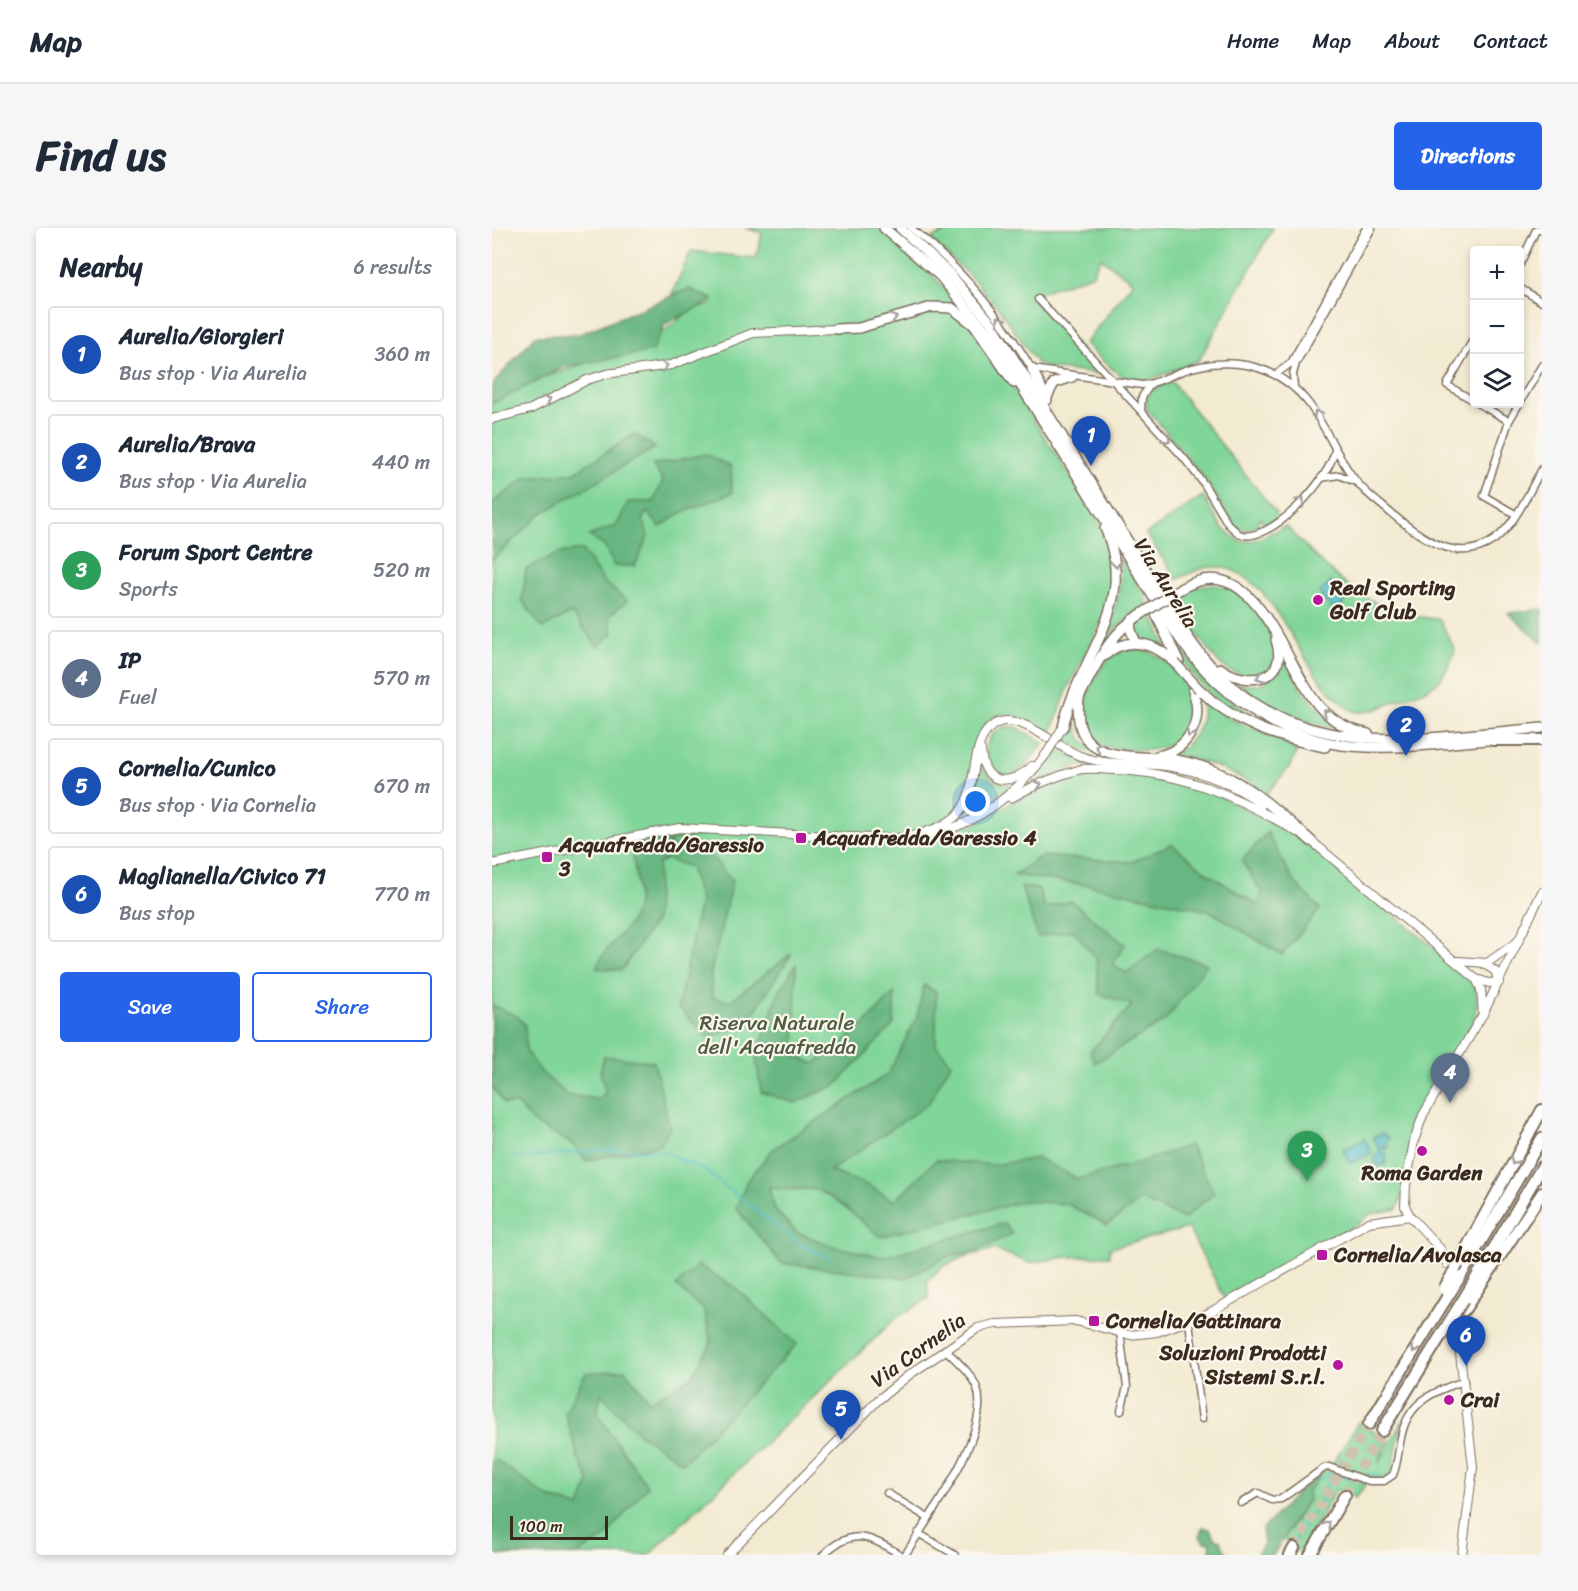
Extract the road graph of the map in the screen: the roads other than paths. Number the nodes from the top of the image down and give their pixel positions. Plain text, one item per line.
1 (884, 228) edge
2 (900, 228) edge
3 (911, 228) edge
4 (1540, 229) edge
5 (1368, 230) edge
6 (1524, 257) edge
7 (1524, 291) edge
8 (1038, 299) dead end
9 (1542, 302) edge
10 (836, 329) joint
11 (1470, 345) edge
12 (1300, 351) junction
13 (1542, 365) edge
14 (1032, 369) junction
15 (1275, 375) junction
16 (1072, 377) junction
17 (1114, 380) junction
18 (1151, 385) junction
19 (1294, 388) junction
20 (1046, 399) junction
21 (1470, 399) edge
22 (1034, 405) junction
23 (1486, 408) edge
24 (1141, 410) junction
25 (492, 419) edge
26 (1509, 421) junction
27 (1335, 448) junction
28 (1542, 469) edge
29 (1076, 472) junction
30 (1322, 478) junction
31 (1357, 482) junction
32 (1102, 499) junction
33 (1515, 514) junction
34 (1138, 573) junction
35 (1136, 617) junction
36 (1272, 629) junction
37 (1136, 643) junction
38 (1194, 646) junction
39 (1177, 663) junction
40 (1092, 669) junction
41 (1196, 690) junction
42 (1079, 698) junction
43 (1063, 727) junction
44 (1542, 728) edge
45 (984, 736) junction
46 (1542, 738) edge
47 (1400, 739) junction
48 (1492, 740) joint
49 (1384, 747) junction
50 (1047, 753) junction
51 (1156, 757) junction
52 (986, 811) junction
53 (905, 838) junction
54 (1311, 841) junction
55 (492, 864) edge
56 (1542, 892) edge
57 (1519, 941) junction
58 (1457, 961) junction
59 (1484, 964) junction
60 (1476, 979) junction
61 (1499, 982) junction
62 (1483, 1014) junction
63 (1542, 1101) edge
64 (1542, 1110) edge
65 (1530, 1131) junction
66 (1542, 1138) edge
67 (1542, 1167) edge
68 (1542, 1193) edge
69 (1410, 1216) junction
70 (1452, 1264) junction
71 (1445, 1294) junction
72 (1463, 1305) junction
73 (1189, 1322) junction
74 (1452, 1330) junction
75 (1120, 1333) junction
76 (945, 1349) junction
77 (1464, 1381) junction
78 (1121, 1411) dead end
79 (1202, 1419) dead end
80 (1369, 1424) tunnel mouth
81 (1382, 1431) tunnel mouth
82 (887, 1493) dead end
83 (1345, 1495) tunnel mouth
84 (1241, 1503) dead end
85 (928, 1518) junction
86 (918, 1533) junction
87 (727, 1555) edge
88 (823, 1555) edge
89 (903, 1555) edge
90 (955, 1555) edge
91 (1310, 1555) edge
92 (1462, 1555) edge

1 - 22 highway, Via Aurelia
2 - 32 highway, Via Aurelia
14 -> 3 street
4 - 6 street
5 - 12 street
7 - 9 street
8 - 17 street
10 -> 22 highway
25 -> 10 street
11 - 21 street
12 - 15 street
12 - 19 street
13 - 26 street
14 - 16 street
14 - 20 highway
15 - 18 street
15 - 19 street
16 - 17 street
16 - 20 highway
17 - 18 street
17 - 24 street
18 - 24 street
27 -> 19 street
20 - 32 highway
22 - 29 highway, Via Aurelia
23 - 26 street
24 -> 30 street
26 - 33 street
27 - 30 street
27 - 31 street
28 - 33 street
29 - 34 highway, Via Aurelia
29 -> 43 highway
30 - 31 street
31 - 33 street
32 - 38 highway, Via Aurelia
34 - 39 highway
34 - 49 highway, Via Aurelia
35 - 36 highway, bridge
35 - 37 highway
35 - 40 highway
36 -> 38 highway
47 -> 36 highway
37 - 39 highway
37 - 40 highway
38 - 47 highway, Via Aurelia
39 - 41 highway, bridge
40 - 42 highway
41 - 49 highway
41 -> 51 highway
42 - 43 highway
51 -> 42 highway
43 - 50 street, bridge
44 - 47 highway, Via Aurelia
45 - 50 street
45 - 53 street
45 - 54 street
46 - 48 highway
48 - 49 highway, Via Aurelia
50 - 52 street
51 - 54 highway
52 - 53 street
52 -> 54 street
53 - 55 street
54 - 58 street
56 - 57 street
57 - 59 street
57 - 61 street
58 - 59 street
58 - 60 street
59 - 61 street
60 - 61 street
60 - 62 street
61 - 62 street
62 - 69 street
63 - 65 highway
64 - 65 highway
65 -> 70 highway
66 - 71 highway, bridge
67 - 72 highway
68 - 72 highway
69 - 70 street
69 - 73 street, Via Cornelia
70 - 71 highway, bridge
71 -> 80 highway
72 - 74 highway
73 - 75 street, Via Cornelia
73 - 79 street
74 - 77 street
74 - 81 highway
75 - 76 street, Via Cornelia
75 - 78 street
76 - 85 street
76 - 87 street, Via Cornelia
77 - 84 street, bridge
77 - 92 street
82 - 85 street
91 -> 83 highway
85 - 86 street
86 - 89 street
86 - 90 street
88 - 89 street

